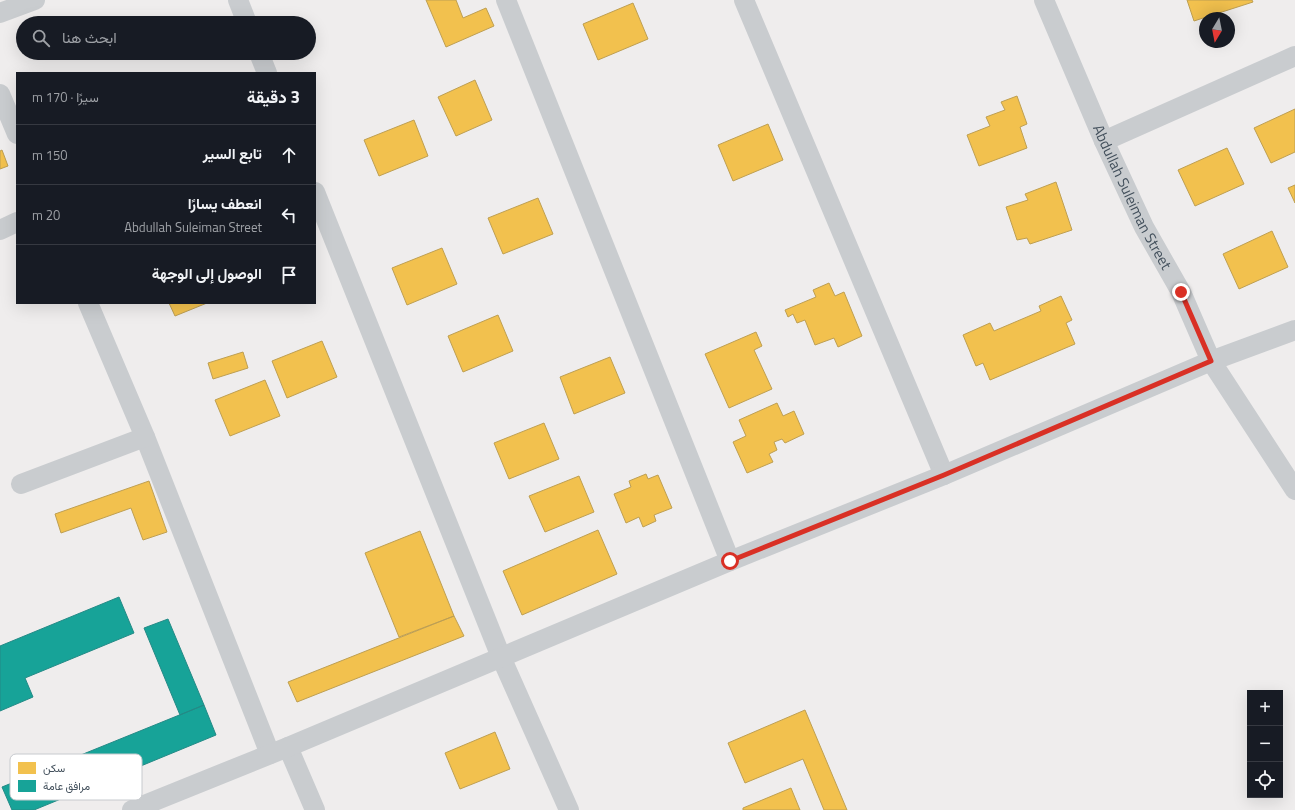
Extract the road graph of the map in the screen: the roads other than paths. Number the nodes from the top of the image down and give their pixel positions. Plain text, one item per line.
1 (35, 0) edge
2 (238, 0) edge
3 (506, 0) edge
4 (744, 0) edge
5 (1044, 0) edge
6 (0, 13) edge
7 (244, 16) edge
8 (1295, 56) edge
9 (262, 60) edge
10 (267, 72) edge
11 (0, 94) edge
12 (16, 132) edge
13 (1104, 141) junction
14 (316, 194) edge
15 (16, 222) edge
16 (0, 230) edge
17 (88, 304) edge
18 (1295, 330) edge
19 (1211, 361) junction
20 (145, 437) junction
21 (944, 475) junction
22 (21, 484) dead end
23 (1295, 490) edge
24 (730, 561) junction
25 (501, 657) junction
26 (279, 751) junction
27 (132, 810) edge
28 (315, 810) edge
29 (569, 810) edge

1 - 6 street
2 - 7 street
3 - 24 street
4 - 21 street
5 - 13 street, Abdullah Suleiman Street
8 - 13 street
9 - 10 street
11 - 12 street
13 - 19 street, Abdullah Suleiman Street
14 - 25 street
15 - 16 street
17 - 20 street
18 - 19 street
19 - 21 street
19 - 23 street, Abdullah Suleiman Street
20 - 22 street
20 - 26 street
21 - 24 street
24 - 25 street
25 - 26 street
25 - 29 street
26 - 27 street
26 - 28 street

